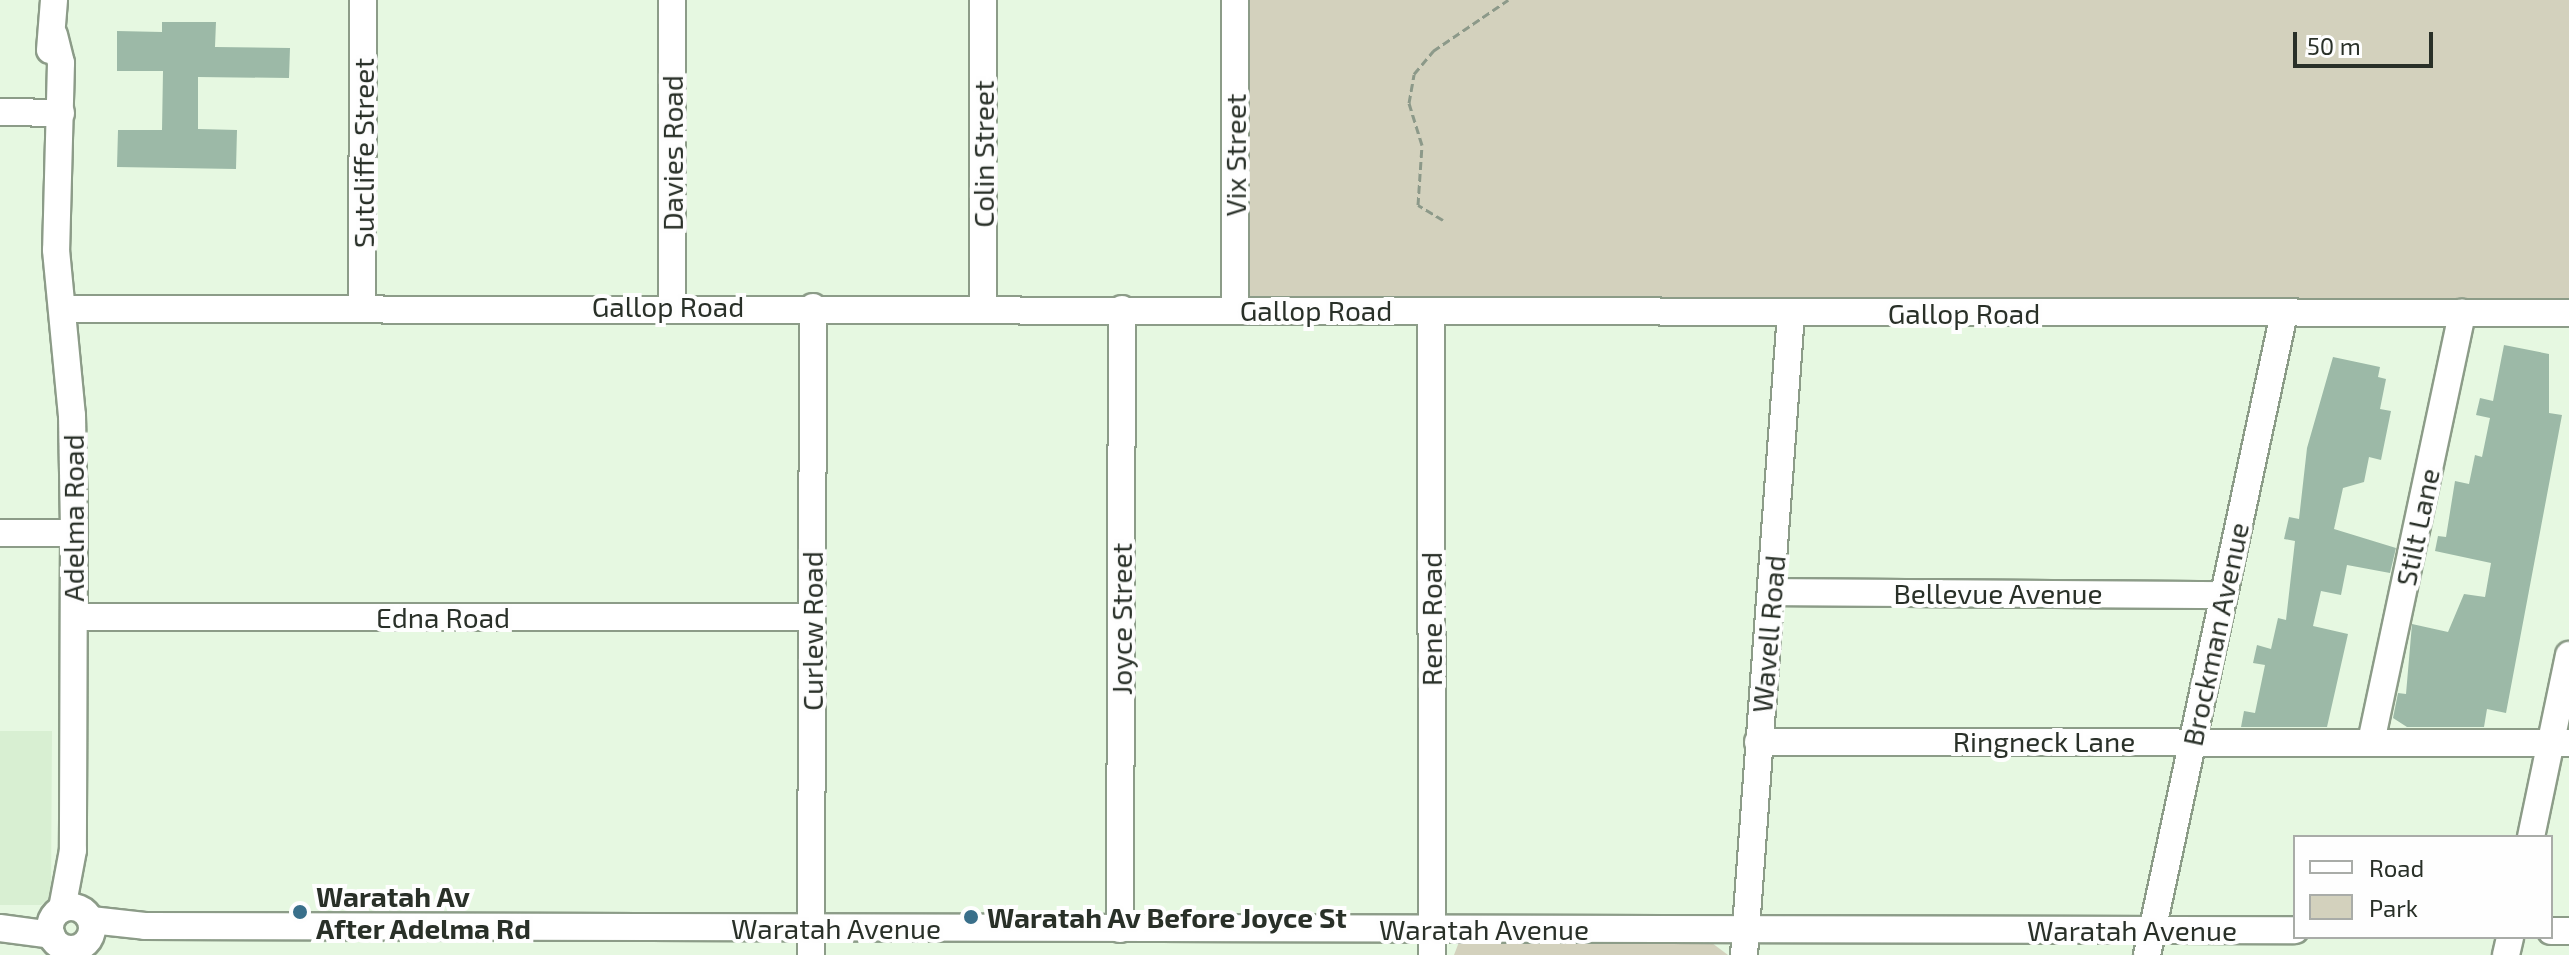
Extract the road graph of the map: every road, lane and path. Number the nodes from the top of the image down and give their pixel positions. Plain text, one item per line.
1 (54, 0) edge
2 (363, 0) edge
3 (672, 0) edge
4 (983, 0) edge
5 (1235, 0) edge
6 (1508, 0) edge
7 (0, 112) edge
8 (54, 112) junction
9 (1443, 220) dead end
10 (362, 306) junction
11 (672, 306) junction
12 (813, 307) junction
13 (983, 308) junction
14 (62, 309) junction
15 (1122, 309) junction
16 (1235, 309) junction
17 (1431, 311) junction
18 (1791, 313) junction
19 (2284, 313) junction
20 (2462, 313) junction
21 (2569, 313) edge
22 (0, 533) edge
23 (74, 533) junction
24 (1773, 592) junction
25 (2223, 595) junction
26 (74, 617) junction
27 (812, 617) junction
28 (2569, 655) edge
29 (2193, 740) junction
30 (1758, 742) junction
31 (2371, 742) junction
32 (2560, 744) edge
33 (2532, 835) edge
34 (0, 926) edge
35 (811, 928) junction
36 (1430, 928) junction
37 (1120, 929) junction
38 (2293, 930) edge
39 (72, 933) edge
40 (2150, 942) edge
41 (1745, 943) edge
42 (811, 955) edge
43 (1432, 955) edge

1 - 8 street, Adelma Road
2 - 10 street, Sutcliffe Street
3 - 11 street, Davies Road
4 - 13 street, Colin Street
5 - 16 street, Vix Street
6 - 9 path
7 - 8 street
8 - 14 street, Adelma Road
10 - 11 street, Gallop Road
10 - 14 street, Gallop Road
11 - 12 street, Gallop Road
12 - 13 street, Gallop Road
12 - 27 street, Curlew Road
13 - 15 street, Gallop Road
14 - 23 street, Adelma Road
15 - 16 street, Gallop Road
15 - 37 street, Joyce Street
16 - 17 street, Gallop Road
17 - 18 street, Gallop Road
17 - 36 street, Rene Road
18 - 19 street, Gallop Road
18 - 24 street, Wavell Road
19 - 20 street, Gallop Road
19 - 25 street, Brockman Avenue
20 - 21 street, Gallop Road
20 - 31 street, Stilt Lane
22 - 23 street
23 - 26 street, Adelma Road
24 - 25 street, Bellevue Avenue
24 - 30 street, Wavell Road
25 - 29 street, Brockman Avenue
26 - 27 street, Edna Road
26 - 39 street, Adelma Road
27 - 35 street, Curlew Road
28 - 32 street
29 - 30 street, Ringneck Lane
29 - 31 street, Ringneck Lane
29 - 40 street, Brockman Avenue
30 - 41 street, Wavell Road
31 - 32 street, Ringneck Lane
32 - 33 street
34 - 39 street, Waratah Avenue
35 - 37 street, Waratah Avenue
35 - 39 street, Waratah Avenue
35 - 42 street, Curlew Road
36 - 37 street, Waratah Avenue
36 - 41 street, Waratah Avenue
36 - 43 street, Rene Road
38 - 40 street, Waratah Avenue
40 - 41 street, Waratah Avenue

